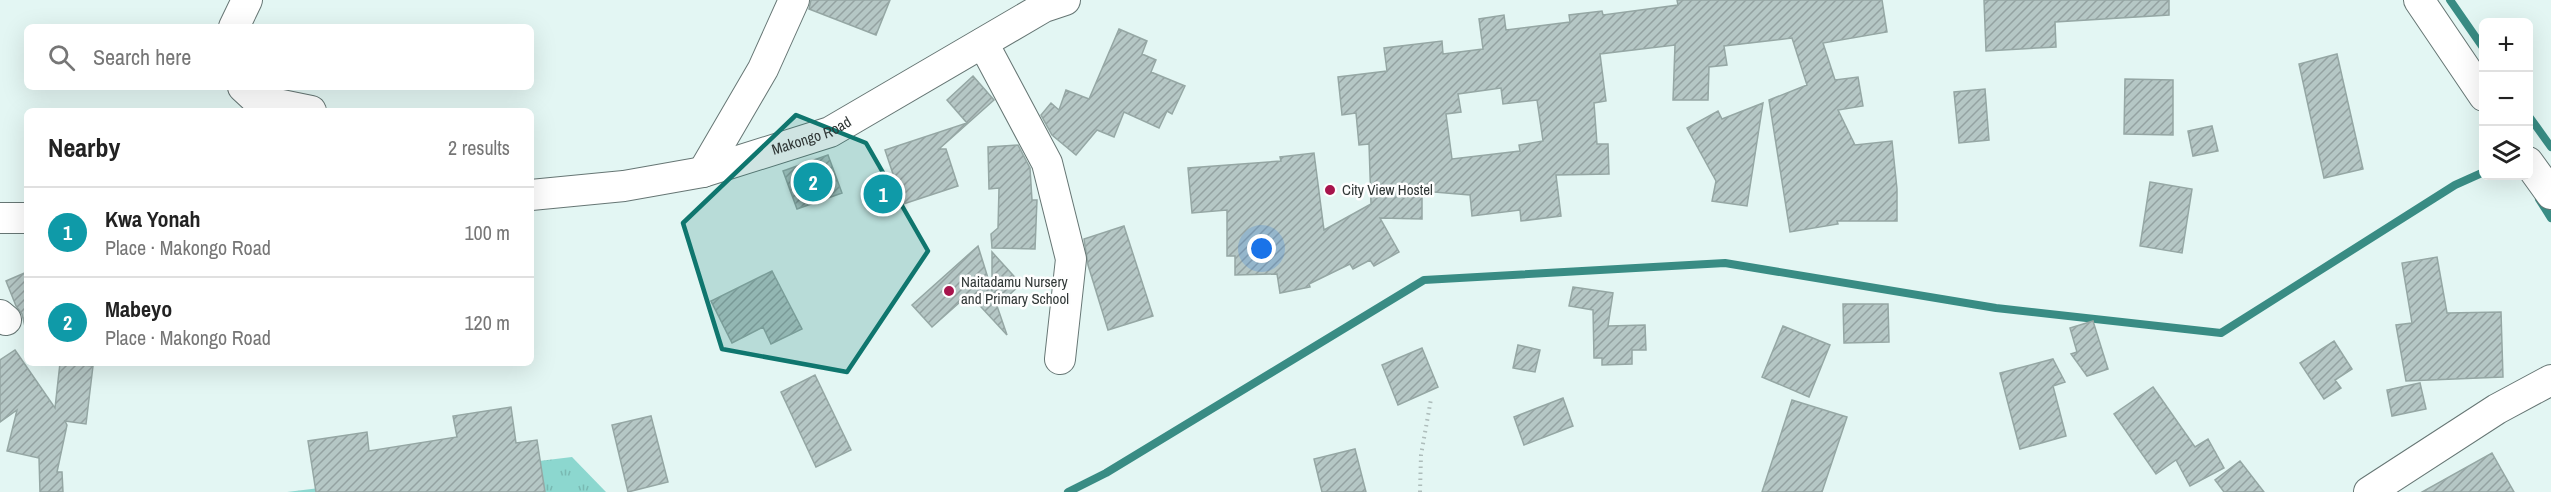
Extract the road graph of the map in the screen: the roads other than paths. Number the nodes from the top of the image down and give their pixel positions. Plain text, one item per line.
1 (247, 0) edge
2 (794, 0) edge
3 (1065, 0) edge
4 (2419, 0) edge
5 (235, 24) edge
6 (983, 42) junction
7 (2479, 89) edge
8 (246, 90) edge
9 (296, 108) edge
10 (2533, 168) edge
11 (703, 172) junction
12 (2551, 194) edge
13 (534, 195) edge
14 (0, 218) edge
15 (24, 218) edge
16 (1060, 359) dead end
17 (2551, 380) edge
18 (2369, 492) edge

1 - 5 street
2 - 11 street
3 - 6 street, Makongo Road
4 - 7 street
6 - 11 street, Makongo Road
6 - 16 street
8 - 9 street
10 - 12 street
11 - 13 street, Makongo Road
14 - 15 street
17 - 18 street

